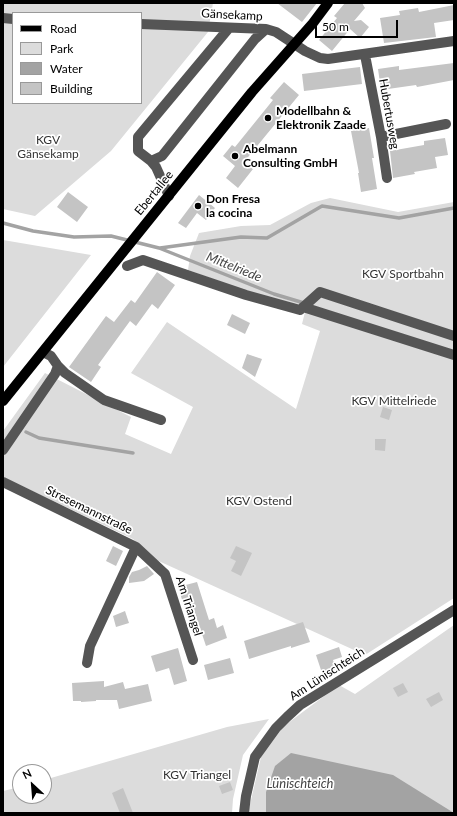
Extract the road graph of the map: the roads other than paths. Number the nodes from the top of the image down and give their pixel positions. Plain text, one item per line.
1 (328, 3) edge
2 (142, 24) edge
3 (229, 28) junction
4 (266, 29) junction
5 (454, 41) edge
6 (294, 45) junction
7 (365, 55) junction
8 (446, 124) dead end
9 (381, 136) junction
10 (152, 161) junction
11 (387, 178) dead end
12 (169, 196) junction
13 (127, 266) dead end
14 (306, 304) junction
15 (454, 336) edge
16 (43, 352) junction
17 (454, 355) edge
18 (58, 366) junction
19 (3, 401) edge
20 (161, 420) dead end
21 (3, 450) edge
22 (3, 482) edge
23 (136, 547) junction
24 (454, 610) edge
25 (193, 660) dead end
26 (87, 663) dead end
27 (244, 813) edge

1 - 6 main road, Ebertallee
2 - 3 street, Gänsekamp
3 - 4 street, Gänsekamp
3 - 10 street
4 - 6 street, Gänsekamp
4 - 10 street
5 - 7 street, Gänsekamp
6 - 7 street, Gänsekamp
6 - 12 main road, Ebertallee
7 - 9 street, Hubertusweg
8 - 9 street
9 - 11 street, Hubertusweg
10 - 12 street
12 - 16 main road, Ebertallee
13 - 14 street
14 - 15 street
14 - 17 street
16 - 18 street
16 - 19 main road, Ebertallee
18 - 20 street
18 - 21 street
22 - 23 street, Stresemannstraße
23 - 25 street, Am Triangel
23 - 26 street, Stresemannstraße
24 - 27 street, Am Lünischteich

